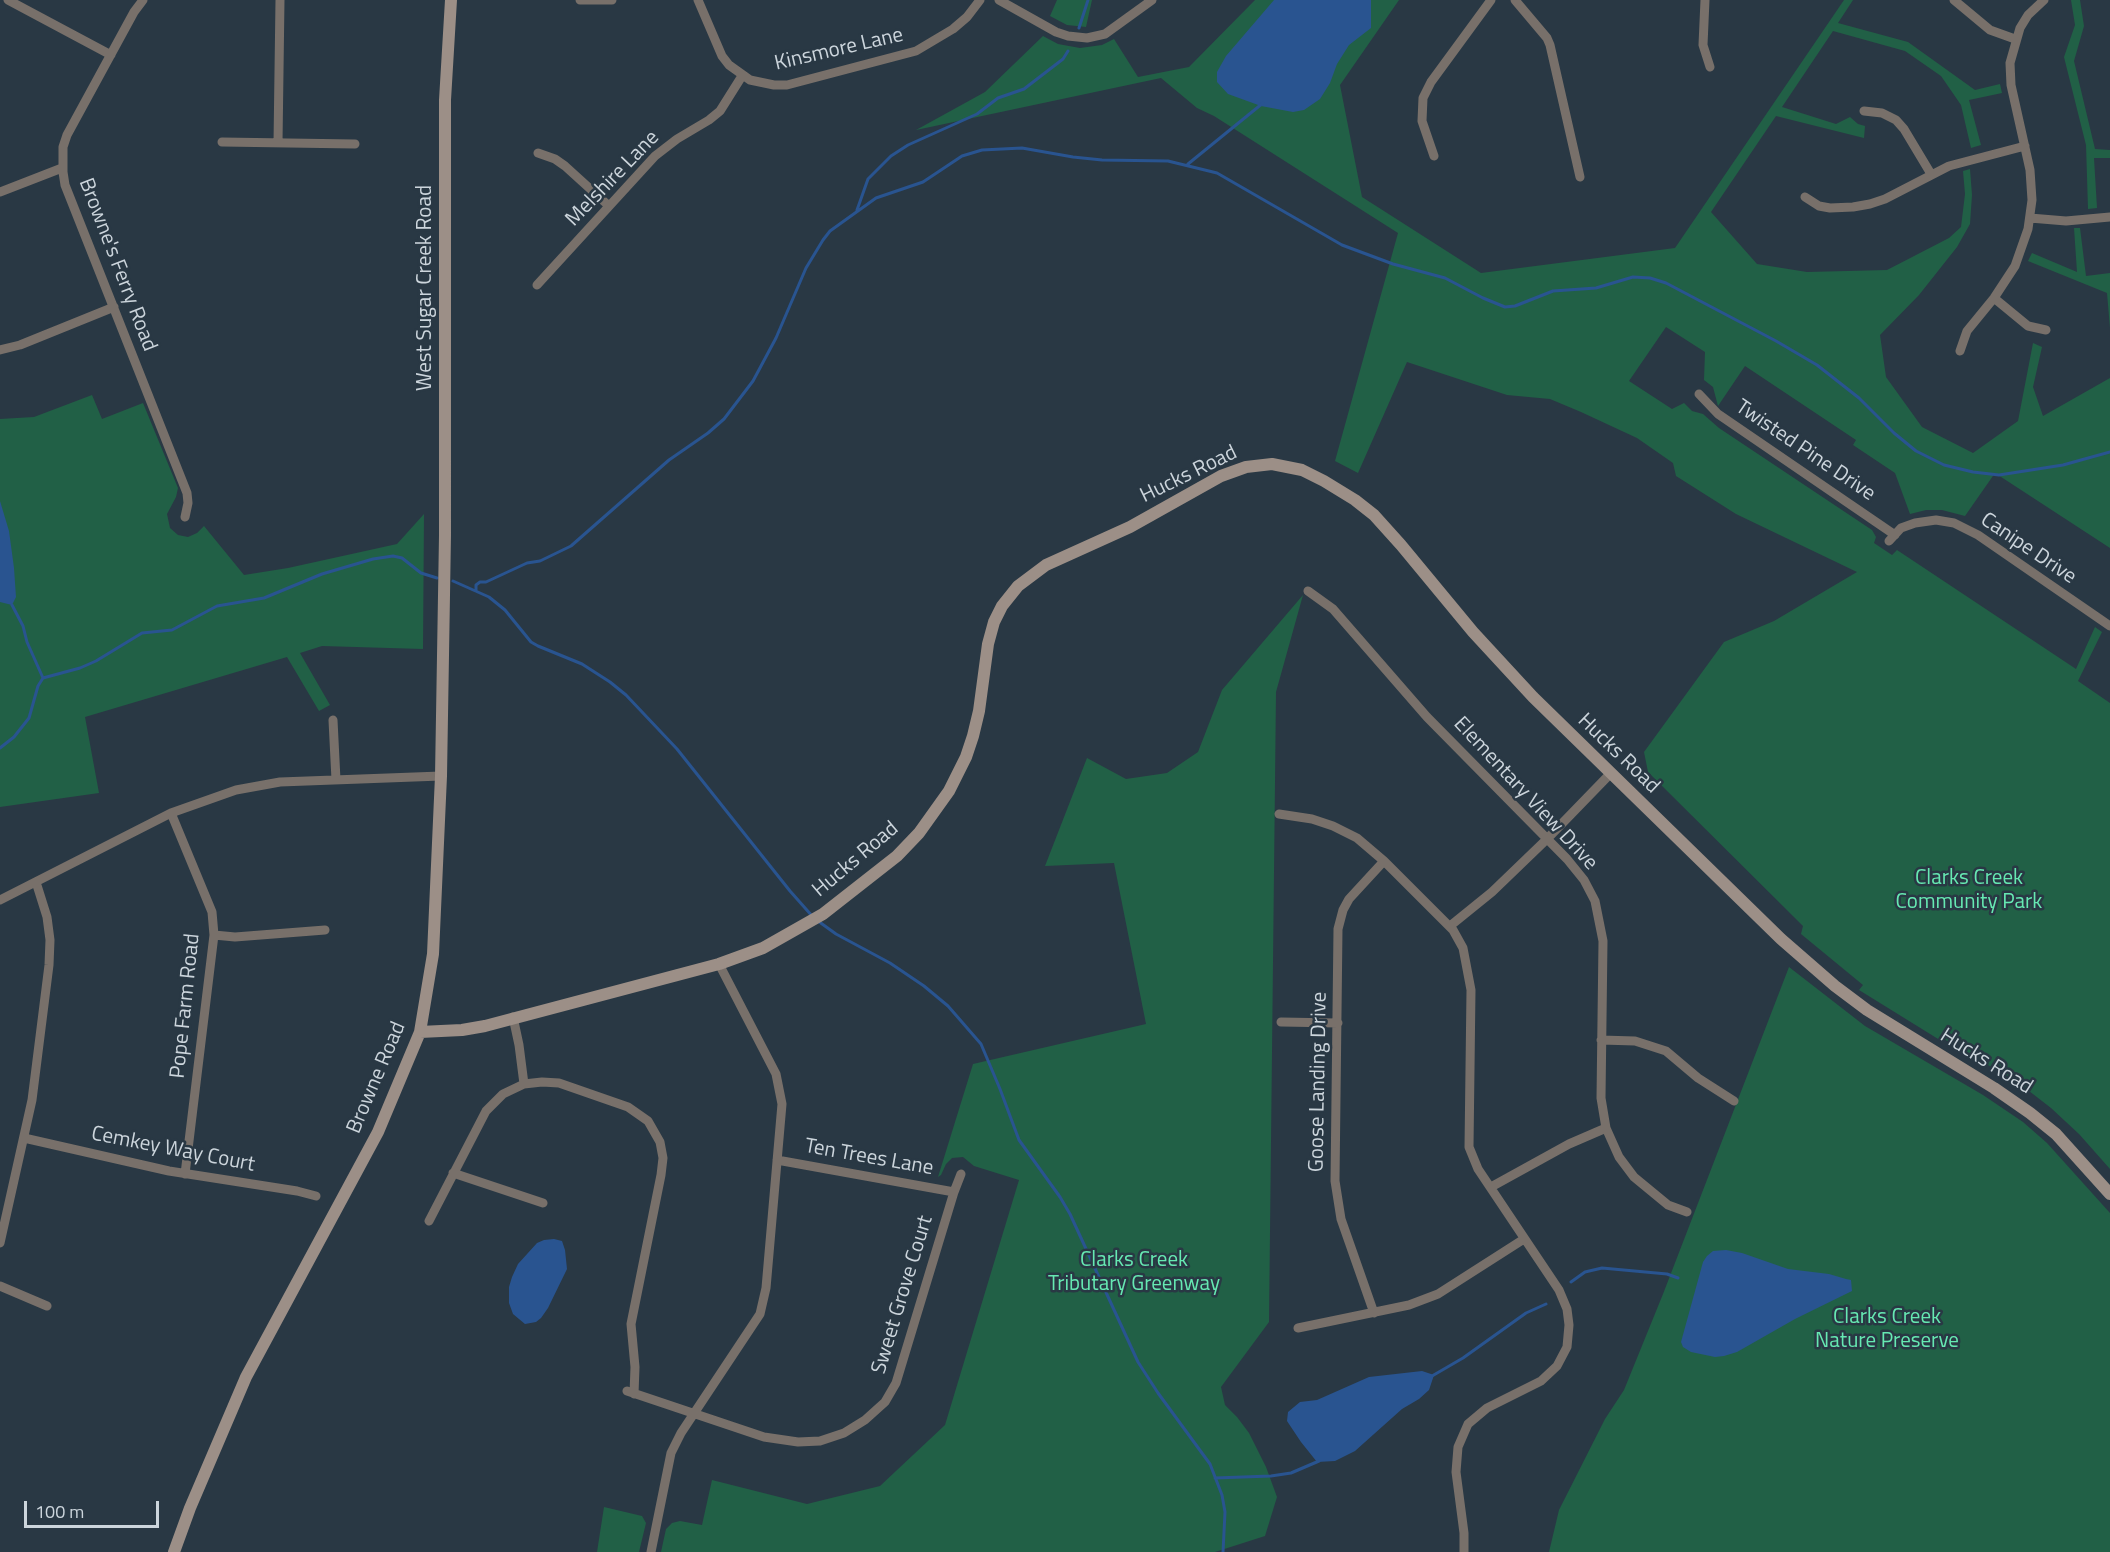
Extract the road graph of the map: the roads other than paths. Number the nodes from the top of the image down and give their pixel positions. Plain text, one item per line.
1 (8, 0) edge
2 (143, 0) edge
3 (280, 0) edge
4 (451, 0) edge
5 (579, 0) edge
6 (612, 0) edge
7 (698, 0) edge
8 (980, 0) edge
9 (999, 0) edge
10 (1152, 0) edge
11 (1491, 0) edge
12 (1515, 0) edge
13 (1705, 0) edge
14 (1954, 0) edge
15 (2044, 0) edge
16 (2015, 39) junction
17 (111, 55) junction
18 (1710, 67) dead end
19 (742, 76) junction
20 (1864, 111) dead end
21 (222, 142) dead end
22 (278, 143) junction
23 (355, 144) dead end
24 (2025, 146) junction
25 (538, 153) dead end
26 (1434, 156) dead end
27 (62, 168) junction
28 (1931, 174) junction
29 (1580, 177) dead end
30 (0, 192) edge
31 (1805, 197) dead end
32 (609, 206) junction
33 (2110, 217) edge
34 (2030, 218) junction
35 (537, 285) dead end
36 (1994, 298) junction
37 (114, 308) junction
38 (2046, 330) dead end
39 (0, 350) edge
40 (1960, 351) dead end
41 (1699, 394) dead end
42 (185, 517) dead end
43 (1892, 538) joint
44 (445, 576) joint
45 (1308, 591) dead end
46 (2110, 626) edge
47 (333, 720) dead end
48 (1610, 774) junction
49 (441, 776) junction
50 (336, 780) junction
51 (171, 813) junction
52 (1278, 814) dead end
53 (1547, 839) junction
54 (1384, 861) junction
55 (36, 882) junction
56 (0, 900) edge
57 (1450, 927) junction
58 (325, 930) dead end
59 (214, 935) junction
60 (719, 964) junction
61 (513, 1017) junction
62 (1281, 1022) dead end
63 (1338, 1023) junction
64 (420, 1032) junction
65 (1601, 1040) junction
66 (524, 1084) junction
67 (1734, 1101) dead end
68 (1606, 1128) junction
69 (24, 1138) junction
70 (777, 1160) junction
71 (185, 1173) junction
72 (453, 1173) junction
73 (961, 1174) dead end
74 (1491, 1188) junction
75 (954, 1192) junction
76 (2110, 1194) edge
77 (316, 1196) dead end
78 (543, 1203) dead end
79 (1688, 1212) dead end
80 (429, 1221) dead end
81 (1524, 1239) junction
82 (0, 1243) edge
83 (0, 1286) edge
84 (47, 1306) dead end
85 (1374, 1312) junction
86 (1298, 1328) dead end
87 (694, 1415) junction
88 (174, 1552) edge
89 (651, 1552) edge
90 (1464, 1552) edge

1 - 17 street
2 - 17 street, Browne's Ferry Road
3 - 22 street
4 - 44 main road, West Sugar Creek Road
5 - 6 street
7 - 19 street, Kinsmore Lane
8 - 19 street, Kinsmore Lane
9 - 10 street
11 - 26 street
12 - 29 street
13 - 18 street
14 - 16 street
15 - 16 street
16 - 24 street
17 - 27 street, Browne's Ferry Road
19 - 32 street, Melshire Lane
20 - 28 street
21 - 22 street
22 - 23 street
24 - 28 street
24 - 34 street
25 - 32 street
27 - 30 street
27 - 37 street, Browne's Ferry Road
28 - 31 street
32 - 35 street, Melshire Lane
33 - 34 street
34 - 36 street
36 - 38 street
36 - 40 street
37 - 39 street
37 - 42 street, Browne's Ferry Road
41 - 43 street, Twisted Pine Drive
43 - 46 street, Canipe Drive
44 - 49 main road, Browne Road
45 - 53 street, Elementary View Drive
47 - 50 street
48 - 53 street
48 - 60 main road, Hucks Road
48 - 76 main road, Hucks Road
49 - 50 street
49 - 64 main road, Browne Road
50 - 51 street
51 - 55 street
51 - 59 street, Pope Farm Road
52 - 54 street
53 - 57 street
53 - 65 street, Elementary View Drive
54 - 57 street
54 - 63 street, Goose Landing Drive
55 - 56 street
55 - 69 street
57 - 74 street
58 - 59 street
59 - 71 street, Pope Farm Road
60 - 61 main road, Hucks Road
60 - 70 street
61 - 64 main road, Hucks Road
61 - 66 street
62 - 63 street
63 - 85 street, Goose Landing Drive
64 - 88 main road, Browne Road
65 - 67 street
65 - 68 street, Elementary View Drive
66 - 72 street
66 - 87 street, Sweet Grove Court
68 - 74 street
68 - 79 street, Elementary View Drive
69 - 71 street, Cemkey Way Court
69 - 82 street
70 - 75 street, Ten Trees Lane
70 - 87 street
71 - 77 street, Cemkey Way Court
72 - 78 street
72 - 80 street
73 - 75 street, Sweet Grove Court
74 - 81 street
75 - 87 street, Sweet Grove Court
81 - 85 street
81 - 90 street
83 - 84 street
85 - 86 street
87 - 89 street

